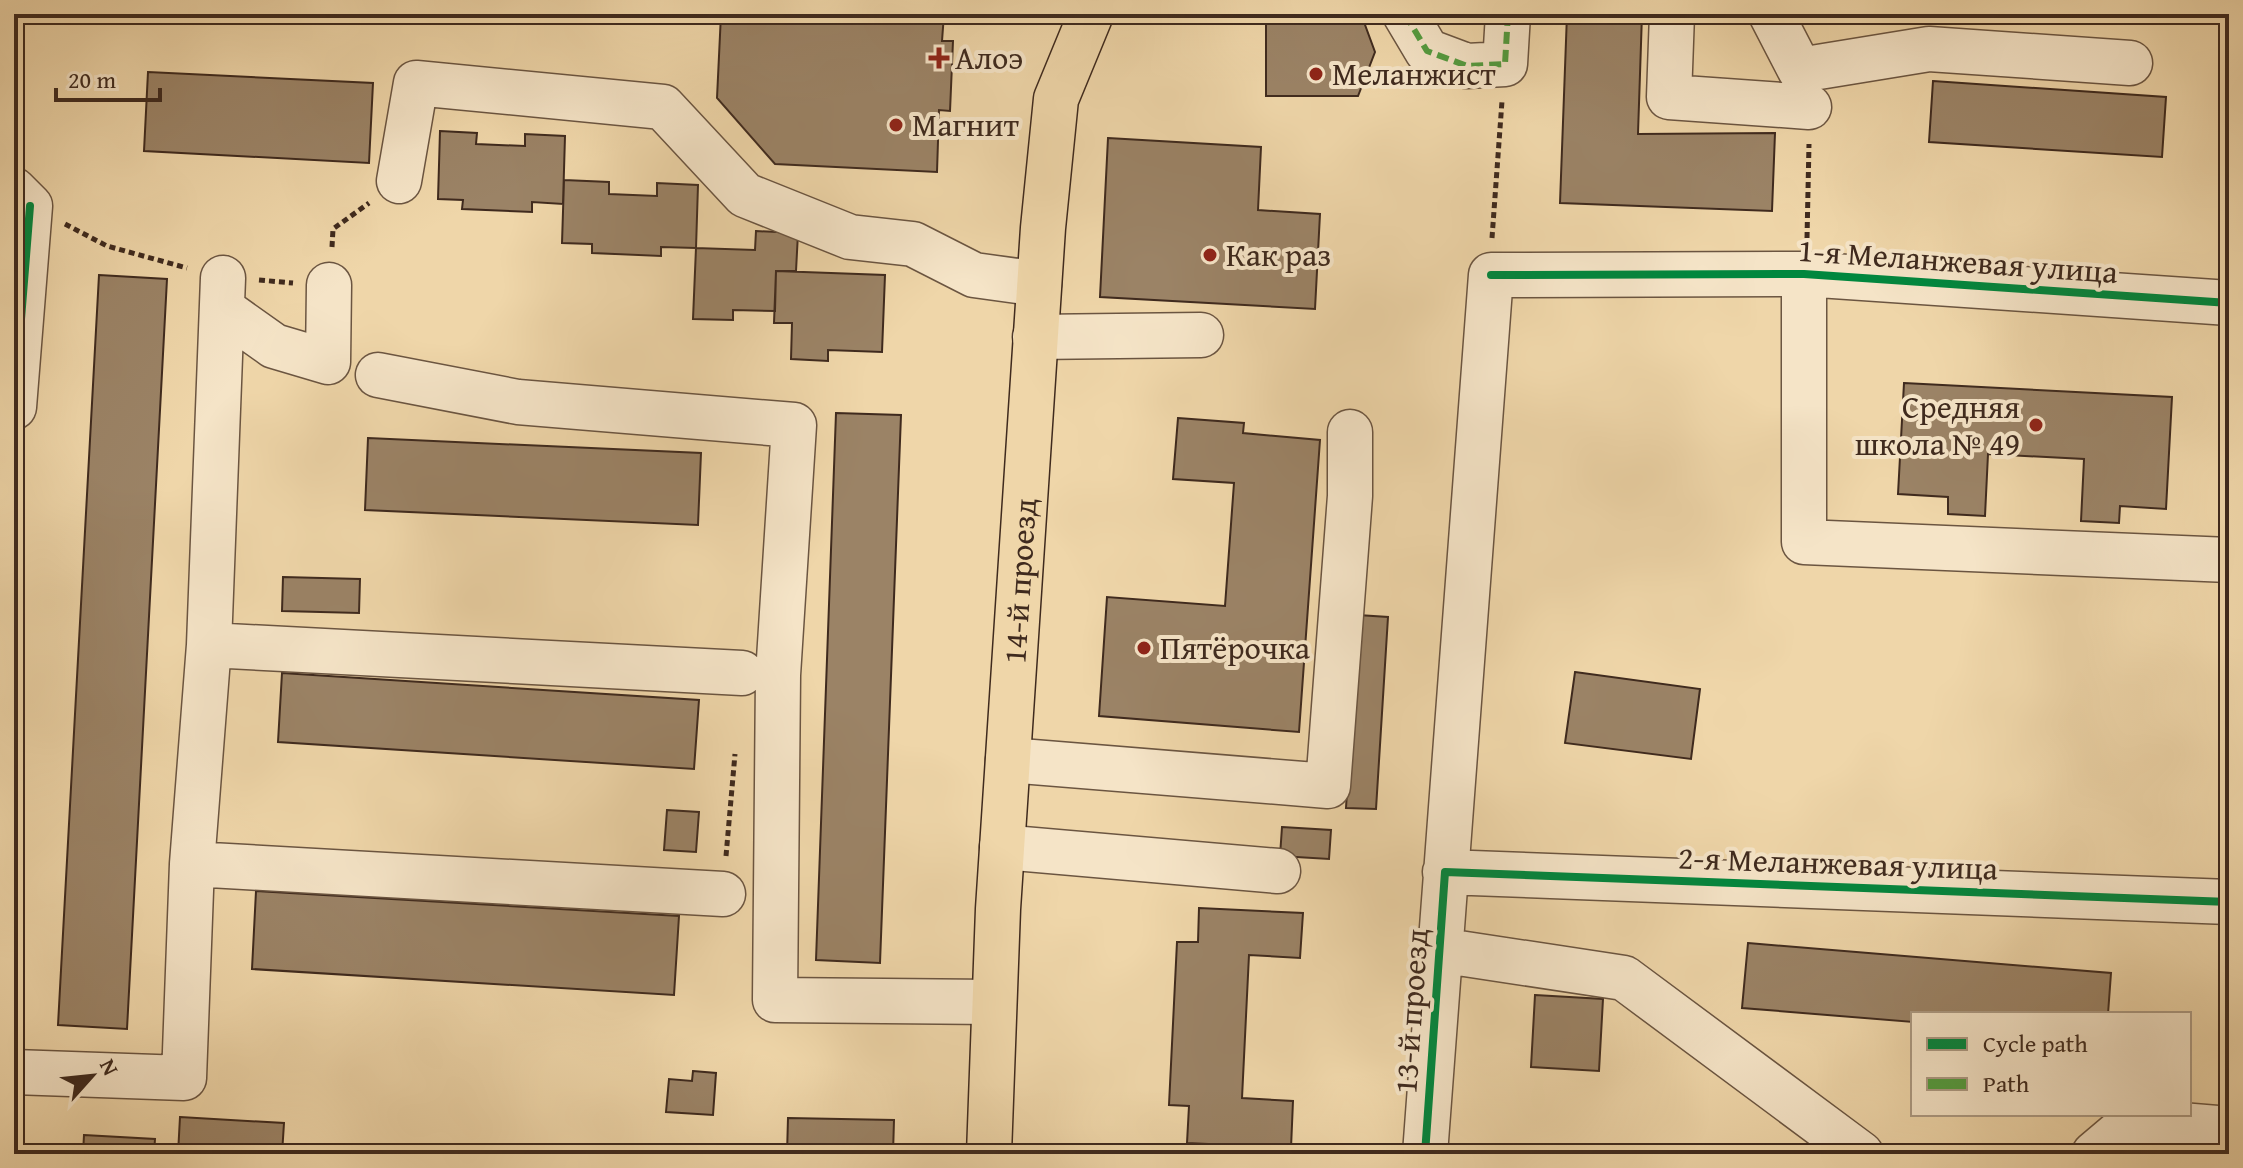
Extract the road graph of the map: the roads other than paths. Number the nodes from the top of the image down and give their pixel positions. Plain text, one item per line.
1 (1091, 14) edge
2 (1405, 14) edge
3 (1508, 14) edge
4 (1672, 14) edge
5 (1771, 14) edge
6 (2130, 63) dead end
7 (1809, 107) road end
8 (399, 181) dead end
9 (22, 198) edge
10 (1804, 274) junction
11 (1491, 275) joint
12 (1039, 284) junction
13 (329, 285) dead end
14 (2229, 303) edge
15 (1201, 335) dead end
16 (1035, 337) junction
17 (378, 375) dead end
18 (14, 407) edge
19 (1350, 432) dead end
20 (2229, 560) edge
21 (209, 645) junction
22 (742, 673) dead end
23 (1008, 760) junction
24 (1002, 847) junction
25 (192, 864) junction
26 (1278, 871) dead end
27 (1445, 872) junction
28 (723, 894) road end
29 (2229, 902) edge
30 (1439, 950) junction
31 (994, 1002) junction
32 (14, 1072) edge
33 (2229, 1129) edge
34 (1851, 1151) edge
35 (989, 1154) edge
36 (1425, 1154) edge
37 (2094, 1154) edge

1 - 12 main road, 14-й проезд
2 - 3 street
4 - 7 street
5 - 6 street
8 - 12 street
9 - 18 street
10 - 11 street, 1-я Меланжевая улица
10 - 14 street, 1-я Меланжевая улица
10 - 20 street
11 - 27 street, 13-й проезд
12 - 16 main road, 14-й проезд
13 - 21 street
15 - 16 street
16 - 23 main road, 14-й проезд
17 - 31 street
19 - 23 street
21 - 22 street
21 - 25 street
23 - 24 main road, 14-й проезд
24 - 26 street
24 - 31 main road, 14-й проезд
25 - 28 street
25 - 32 street
27 - 29 street, 2-я Меланжевая улица
27 - 30 street, 13-й проезд
30 - 34 street
30 - 36 street, 13-й проезд
31 - 35 main road, 14-й проезд
33 - 37 street

